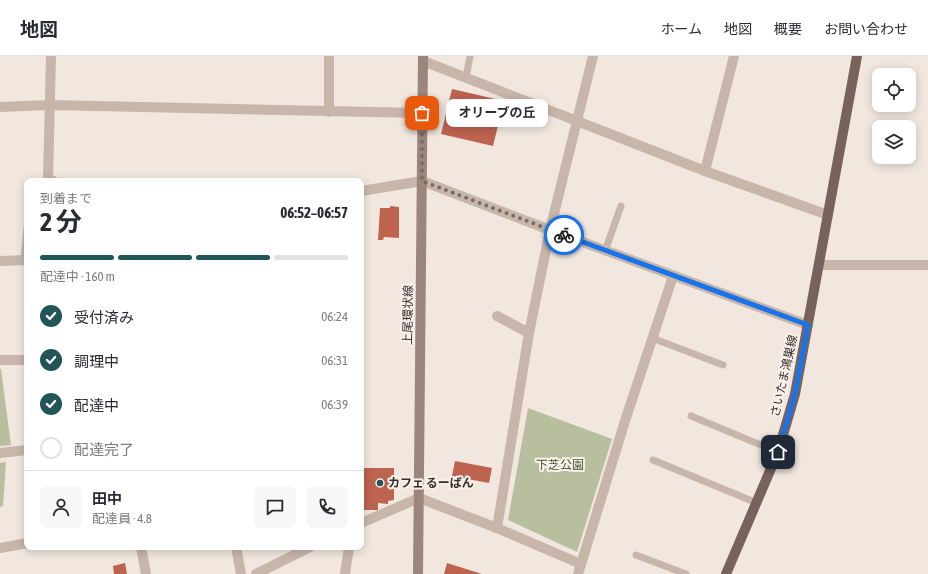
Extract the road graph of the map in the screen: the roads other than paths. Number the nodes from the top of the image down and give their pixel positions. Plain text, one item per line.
1 (51, 56) edge
2 (329, 56) edge
3 (470, 56) edge
4 (593, 56) edge
5 (734, 56) edge
6 (857, 56) edge
7 (423, 59) edge
8 (466, 78) junction
9 (50, 105) junction
10 (0, 107) edge
11 (329, 112) junction
12 (422, 113) junction
13 (576, 122) junction
14 (705, 172) junction
15 (48, 178) edge
16 (422, 181) junction
17 (364, 191) edge
18 (622, 206) dead end
19 (828, 215) junction
20 (550, 230) junction
21 (605, 251) junction
22 (24, 260) edge
23 (0, 261) edge
24 (819, 265) junction
25 (928, 265) edge
26 (673, 276) junction
27 (497, 316) dead end
28 (808, 325) junction
29 (529, 333) junction
30 (652, 338) junction
31 (0, 360) edge
32 (24, 360) edge
33 (723, 365) dead end
34 (691, 416) dead end
35 (24, 450) edge
36 (778, 452) junction
37 (0, 453) edge
38 (653, 460) dead end
39 (419, 498) junction
40 (757, 503) junction
41 (364, 522) edge
42 (497, 528) junction
43 (24, 544) edge
44 (0, 548) edge
45 (142, 550) edge
46 (237, 550) edge
47 (304, 550) edge
48 (349, 550) edge
49 (636, 555) dead end
50 (581, 564) junction
51 (146, 574) edge
52 (241, 574) edge
53 (256, 574) edge
54 (345, 574) edge
55 (418, 574) edge
56 (578, 574) edge
57 (686, 574) edge
58 (726, 574) edge

1 - 9 street
2 - 11 street
3 - 8 lane
4 - 13 street
5 - 14 street
6 - 19 main road, さいたま鴻巣線
7 - 8 street
7 - 12 main road, 上尾環状線
8 - 13 street
9 - 10 street
9 - 11 street
9 - 15 street
11 - 12 street
12 - 16 main road, 上尾環状線
13 - 14 street
13 - 20 street
14 - 19 street
16 - 17 street
16 - 20 street
16 - 39 main road, 上尾環状線
18 - 21 lane
19 - 24 main road, さいたま鴻巣線
20 - 21 street
20 - 29 street
21 - 26 street
22 - 23 street
24 - 25 street
24 - 28 main road, さいたま鴻巣線
26 - 28 street
26 - 30 street
27 - 29 street
28 - 36 main road, さいたま鴻巣線
29 - 42 street
30 - 33 lane
30 - 50 street
31 - 32 street
34 - 36 lane
35 - 37 street
36 - 40 main road, さいたま鴻巣線
38 - 40 lane
39 - 41 street
39 - 42 street
39 - 55 main road, 上尾環状線
40 - 58 main road, さいたま鴻巣線
42 - 50 street
43 - 44 street
45 - 51 street
46 - 52 street
47 - 53 street
48 - 54 street
49 - 57 lane
50 - 56 street

